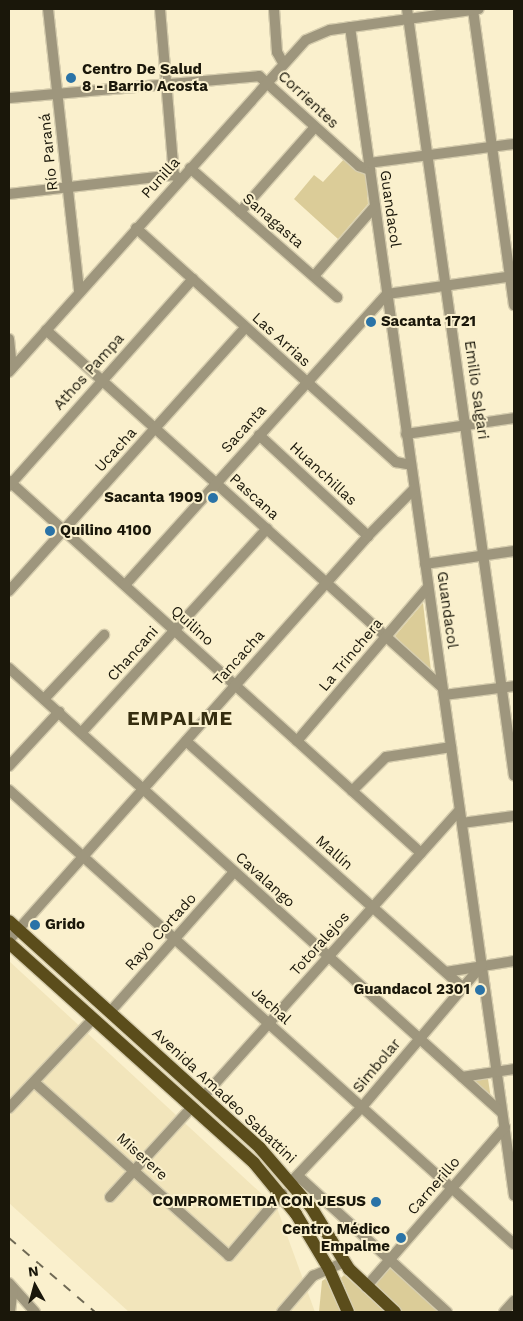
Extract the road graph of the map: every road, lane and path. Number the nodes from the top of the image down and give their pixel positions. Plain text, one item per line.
1 (48, 9) edge
2 (160, 9) edge
3 (274, 9) edge
4 (476, 9) edge
5 (408, 14) edge
6 (350, 27) junction
7 (283, 63) junction
8 (267, 83) junction
9 (167, 84) junction
10 (57, 93) junction
11 (9, 98) edge
12 (315, 127) junction
13 (514, 144) edge
14 (492, 147) junction
15 (428, 156) junction
16 (369, 167) junction
17 (190, 168) junction
18 (177, 177) junction
19 (68, 187) junction
20 (9, 194) edge
21 (375, 206) junction
22 (240, 212) junction
23 (136, 228) junction
24 (314, 276) junction
25 (512, 277) edge
26 (193, 279) junction
27 (446, 286) junction
28 (80, 292) junction
29 (387, 294) junction
30 (337, 297) dead end
31 (514, 305) edge
32 (245, 328) junction
33 (46, 330) junction
34 (9, 339) edge
35 (10, 370) edge
36 (102, 381) junction
37 (306, 383) junction
38 (514, 418) edge
39 (466, 425) junction
40 (155, 428) junction
41 (406, 434) junction
42 (259, 435) junction
43 (411, 465) junction
44 (10, 483) edge
45 (216, 483) junction
46 (414, 489) junction
47 (64, 530) junction
48 (267, 530) junction
49 (368, 536) junction
50 (514, 551) edge
51 (484, 556) junction
52 (425, 564) junction
53 (326, 582) junction
54 (125, 586) junction
55 (428, 587) junction
56 (9, 591) edge
57 (175, 631) junction
58 (104, 635) dead end
59 (386, 636) junction
60 (9, 668) edge
61 (235, 685) junction
62 (514, 686) edge
63 (502, 688) junction
64 (443, 691) junction
65 (44, 699) junction
66 (59, 712) junction
67 (82, 732) junction
68 (186, 741) junction
69 (297, 741) junction
70 (451, 747) junction
71 (9, 766) edge
72 (514, 776) edge
73 (9, 790) edge
74 (142, 790) junction
75 (352, 791) junction
76 (460, 810) junction
77 (514, 816) edge
78 (462, 823) junction
79 (421, 853) junction
80 (83, 857) junction
81 (234, 872) junction
82 (372, 908) junction
83 (13, 925) edge
84 (175, 939) junction
85 (9, 942) edge
86 (328, 957) junction
87 (514, 961) edge
88 (482, 966) junction
89 (446, 972) junction
90 (463, 988) junction
91 (110, 1012) junction
92 (92, 1020) junction
93 (269, 1024) junction
94 (420, 1039) junction
95 (514, 1069) edge
96 (497, 1072) junction
97 (462, 1077) junction
98 (34, 1082) junction
99 (203, 1097) junction
100 (362, 1107) junction
101 (9, 1108) edge
102 (191, 1108) junction
103 (502, 1113) junction
104 (504, 1128) junction
105 (512, 1167) edge
106 (134, 1170) junction
107 (295, 1179) junction
108 (452, 1188) junction
109 (282, 1194) junction
110 (110, 1196) dead end
111 (514, 1196) edge
112 (514, 1244) edge
113 (388, 1261) junction
114 (345, 1262) junction
115 (329, 1269) junction
116 (11, 1286) edge
117 (366, 1287) junction
118 (514, 1301) edge
119 (10, 1312) edge
120 (35, 1312) edge
121 (282, 1312) edge
122 (348, 1312) edge
123 (395, 1312) edge
124 (447, 1312) edge
125 (504, 1312) edge

1 - 10 street, Río Paraná
2 - 9 street
3 - 7 street
4 - 5 street, Punilla
4 - 14 street
5 - 6 street, Punilla
5 - 15 street, Emilio Salgari
6 - 7 street, Punilla
6 - 16 street, Guandacol
7 - 8 street, Punilla
8 - 9 street, Corrientes
8 - 12 street, Corrientes
8 - 17 street, Punilla
9 - 10 street, Corrientes
9 - 18 street
10 - 11 street, Corrientes
10 - 19 street, Río Paraná
12 - 16 street, Corrientes
12 - 22 street
13 - 14 street
14 - 15 street
14 - 25 street
15 - 16 street
15 - 27 street, Emilio Salgari
16 - 21 street, Guandacol
17 - 18 street, Punilla
17 - 22 street, Sanagasta
18 - 19 street
18 - 23 street, Punilla
19 - 20 street
19 - 28 street, Río Paraná
21 - 24 street
21 - 29 street, Guandacol
22 - 24 street, Sanagasta
23 - 26 street, Las Arrias
23 - 28 street, Punilla
24 - 30 street, Sanagasta
25 - 27 street
25 - 31 street
26 - 32 street, Las Arrias
26 - 36 street, Athos Pampa
27 - 29 street
27 - 39 street, Emilio Salgari
28 - 33 street, Punilla
29 - 37 street, Sacanta
29 - 41 street, Guandacol
32 - 37 street, Las Arrias
32 - 40 street, Ucacha
33 - 35 street, Punilla
33 - 36 street, Pascana
34 - 35 street
36 - 40 street, Pascana
36 - 44 street, Athos Pampa
37 - 42 street, Sacanta
37 - 43 street, Las Arrias
38 - 39 street
39 - 41 street
39 - 51 street, Emilio Salgari
40 - 45 street, Pascana
40 - 47 street, Ucacha
41 - 43 street, Guandacol
42 - 45 street, Sacanta
42 - 49 street, Huanchillas
43 - 46 street, Guandacol
44 - 47 street, Quilino
45 - 48 street, Pascana
45 - 54 street, Sacanta
46 - 49 street, Tancacha
46 - 52 street, Guandacol
47 - 54 street, Quilino
47 - 56 street, Ucacha
48 - 53 street, Pascana
48 - 57 street, Chancani
49 - 53 street, Tancacha
50 - 51 street
51 - 52 street
51 - 63 street, Emilio Salgari
52 - 55 street, Guandacol
53 - 59 street, Pascana
53 - 61 street, Tancacha
54 - 57 street, Quilino
55 - 59 street, La Trinchera
55 - 64 street, Guandacol
57 - 61 street, Quilino
57 - 67 street, Chancani
58 - 65 street
59 - 64 street, Pascana
59 - 69 street, La Trinchera
60 - 65 street, Cavalango
61 - 68 street, Tancacha
61 - 69 street, Quilino
62 - 63 street
63 - 64 street
63 - 72 street, Emilio Salgari
64 - 70 street, Guandacol
65 - 66 street, Cavalango
66 - 67 street, Cavalango
66 - 71 street
67 - 74 street, Cavalango
68 - 74 street, Tancacha
68 - 82 street, Mallín
69 - 75 street, Quilino
70 - 75 street
70 - 76 street, Guandacol
73 - 80 street, Jachal
74 - 80 street, Tancacha
74 - 81 street, Cavalango
75 - 79 street, Quilino
76 - 78 street, Guandacol
76 - 79 street, Totoralejos
77 - 78 street
78 - 88 street, Guandacol
79 - 82 street, Totoralejos
80 - 83 street, Tancacha
80 - 84 street, Jachal
81 - 84 street, Rayo Cortado
81 - 86 street, Cavalango
82 - 86 street, Totoralejos
82 - 89 street, Mallín
83 - 85 street, Tancacha
83 - 91 main road, Avenida Amadeo Sabattini
84 - 91 street, Rayo Cortado
84 - 93 street, Jachal
85 - 92 main road, Avenida Amadeo Sabattini
86 - 93 street, Totoralejos
86 - 94 street, Cavalango
87 - 88 street
88 - 89 street
88 - 90 street, Simbolar
88 - 96 street, Guandacol
89 - 90 street, Mallín
90 - 94 street, Simbolar
91 - 99 main road, Avenida Amadeo Sabattini
92 - 98 street
92 - 102 main road, Avenida Amadeo Sabattini
93 - 99 street, Totoralejos
93 - 100 street, Jachal
94 - 97 street, Cavalango
94 - 100 street, Simbolar
95 - 96 street
96 - 97 street
96 - 103 street, Guandacol
97 - 103 street, Cavalango
98 - 101 street
98 - 106 street, Miserere
99 - 107 main road, Avenida Amadeo Sabattini
100 - 107 street, Simbolar
100 - 108 street, Jachal
102 - 106 street
102 - 109 main road, Avenida Amadeo Sabattini
103 - 104 street, Guandacol
104 - 105 street, Guandacol
104 - 108 street, Carnerillo
105 - 111 street, Guandacol
106 - 109 street, Miserere
106 - 110 street
107 - 113 street
107 - 114 main road, Avenida Amadeo Sabattini
108 - 112 street, Jachal
108 - 113 street, Carnerillo
109 - 115 main road, Avenida Amadeo Sabattini
113 - 117 street, Carnerillo
113 - 124 street
114 - 115 street
114 - 117 main road, Avenida Amadeo Sabattini
115 - 121 street
115 - 122 main road, Avenida Amadeo Sabattini
116 - 119 street
116 - 120 street
117 - 123 main road, Avenida Amadeo Sabattini
118 - 125 street

